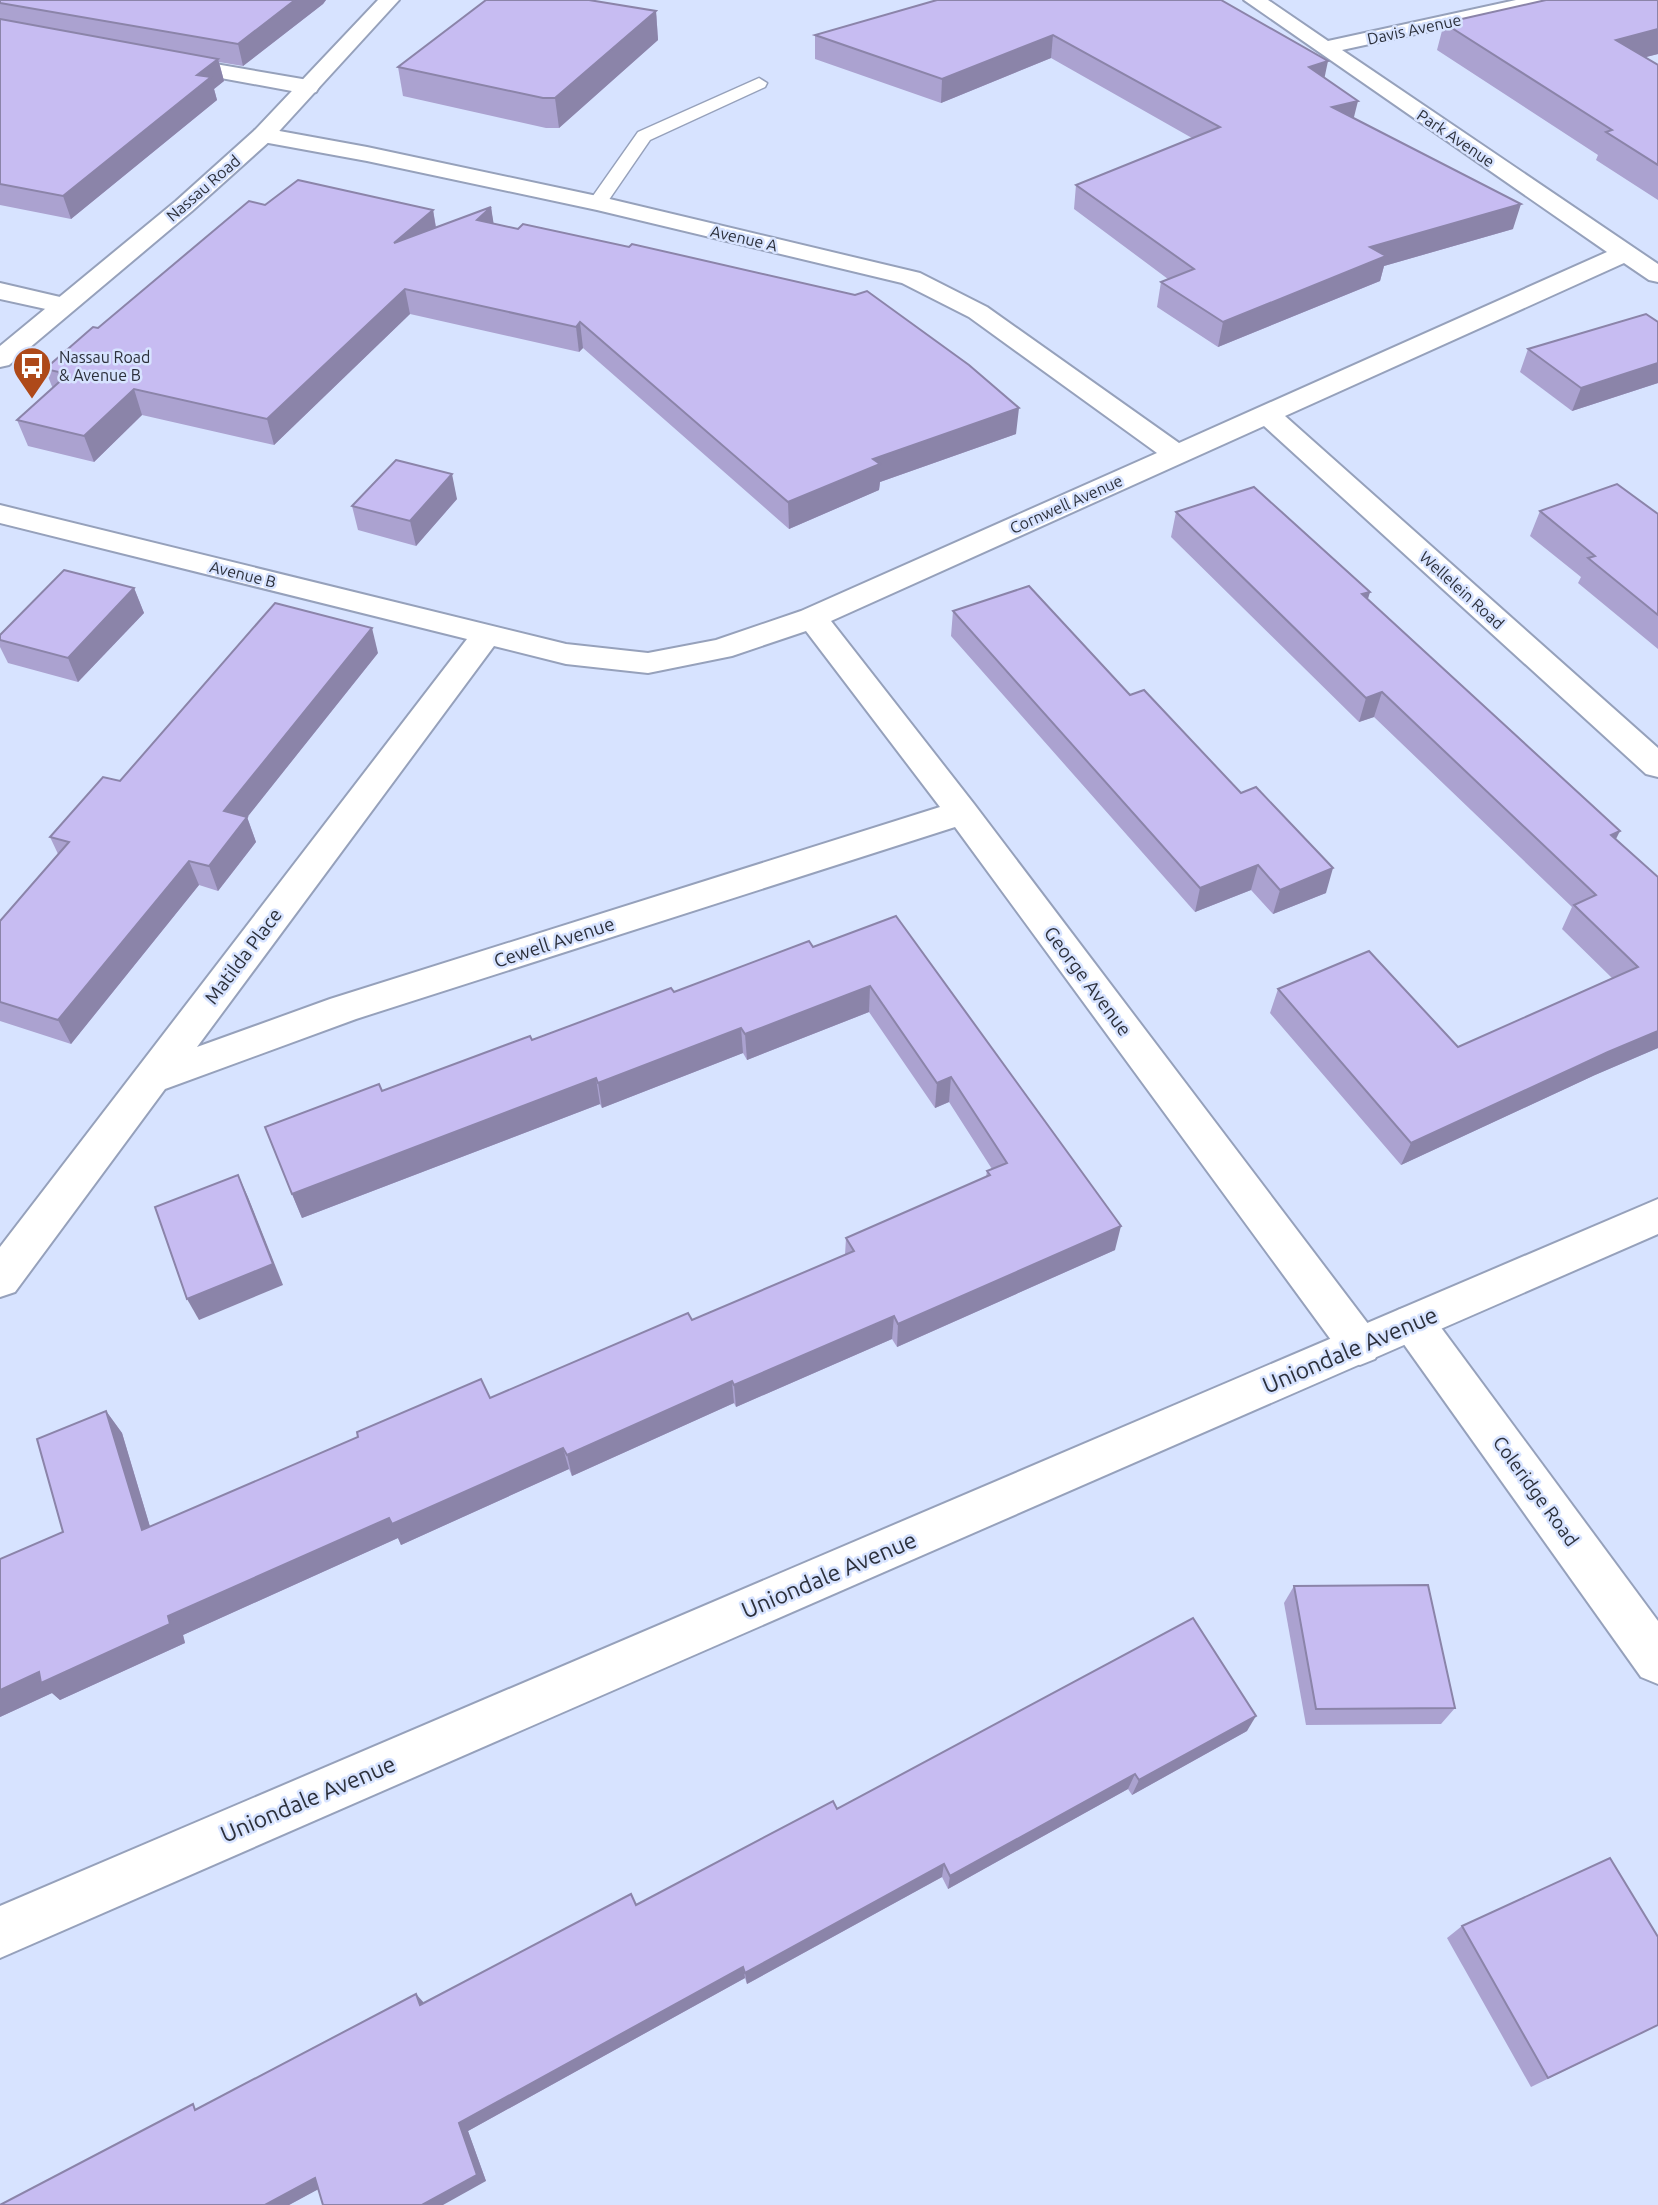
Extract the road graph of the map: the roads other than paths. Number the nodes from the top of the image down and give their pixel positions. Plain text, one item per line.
1 (389, 0) edge
2 (1254, 0) edge
3 (1544, 0) edge
4 (1324, 48) junction
5 (148, 58) edge
6 (759, 83) dead end
7 (308, 87) junction
8 (263, 135) junction
9 (597, 203) junction
10 (1625, 253) junction
11 (1658, 275) edge
12 (0, 291) edge
13 (64, 305) junction
14 (0, 359) edge
15 (1267, 414) junction
16 (1177, 454) junction
17 (0, 514) edge
18 (812, 618) junction
19 (486, 634) junction
20 (1658, 766) edge
21 (962, 812) junction
22 (149, 1079) junction
23 (1658, 1216) edge
24 (0, 1279) edge
25 (1413, 1323) junction
26 (1360, 1346) junction
27 (1658, 1660) edge
28 (0, 1931) edge

1 - 7 street, Nassau Road
2 - 4 street, Park Avenue
3 - 4 street, Davis Avenue
4 - 10 street, Park Avenue
5 - 7 street
6 - 9 lane
7 - 8 street, Nassau Road
8 - 9 street, Avenue A
8 - 13 street, Nassau Road
9 - 16 street, Avenue A
10 - 11 street, Park Avenue
10 - 15 street, Cornwell Avenue
12 - 13 street
13 - 14 street, Nassau Road
15 - 16 street, Cornwell Avenue
15 - 20 street, Wellelein Road
16 - 18 street, Cornwell Avenue
17 - 19 street, Avenue B
18 - 19 street, Cornwell Avenue
18 - 21 street, George Avenue
19 - 22 street, Matilda Place
21 - 22 street, Cewell Avenue
21 - 26 street, George Avenue
22 - 24 street, Matilda Place
23 - 25 street, Uniondale Avenue
25 - 26 street, Uniondale Avenue
25 - 27 street, Coleridge Road
26 - 28 street, Uniondale Avenue

